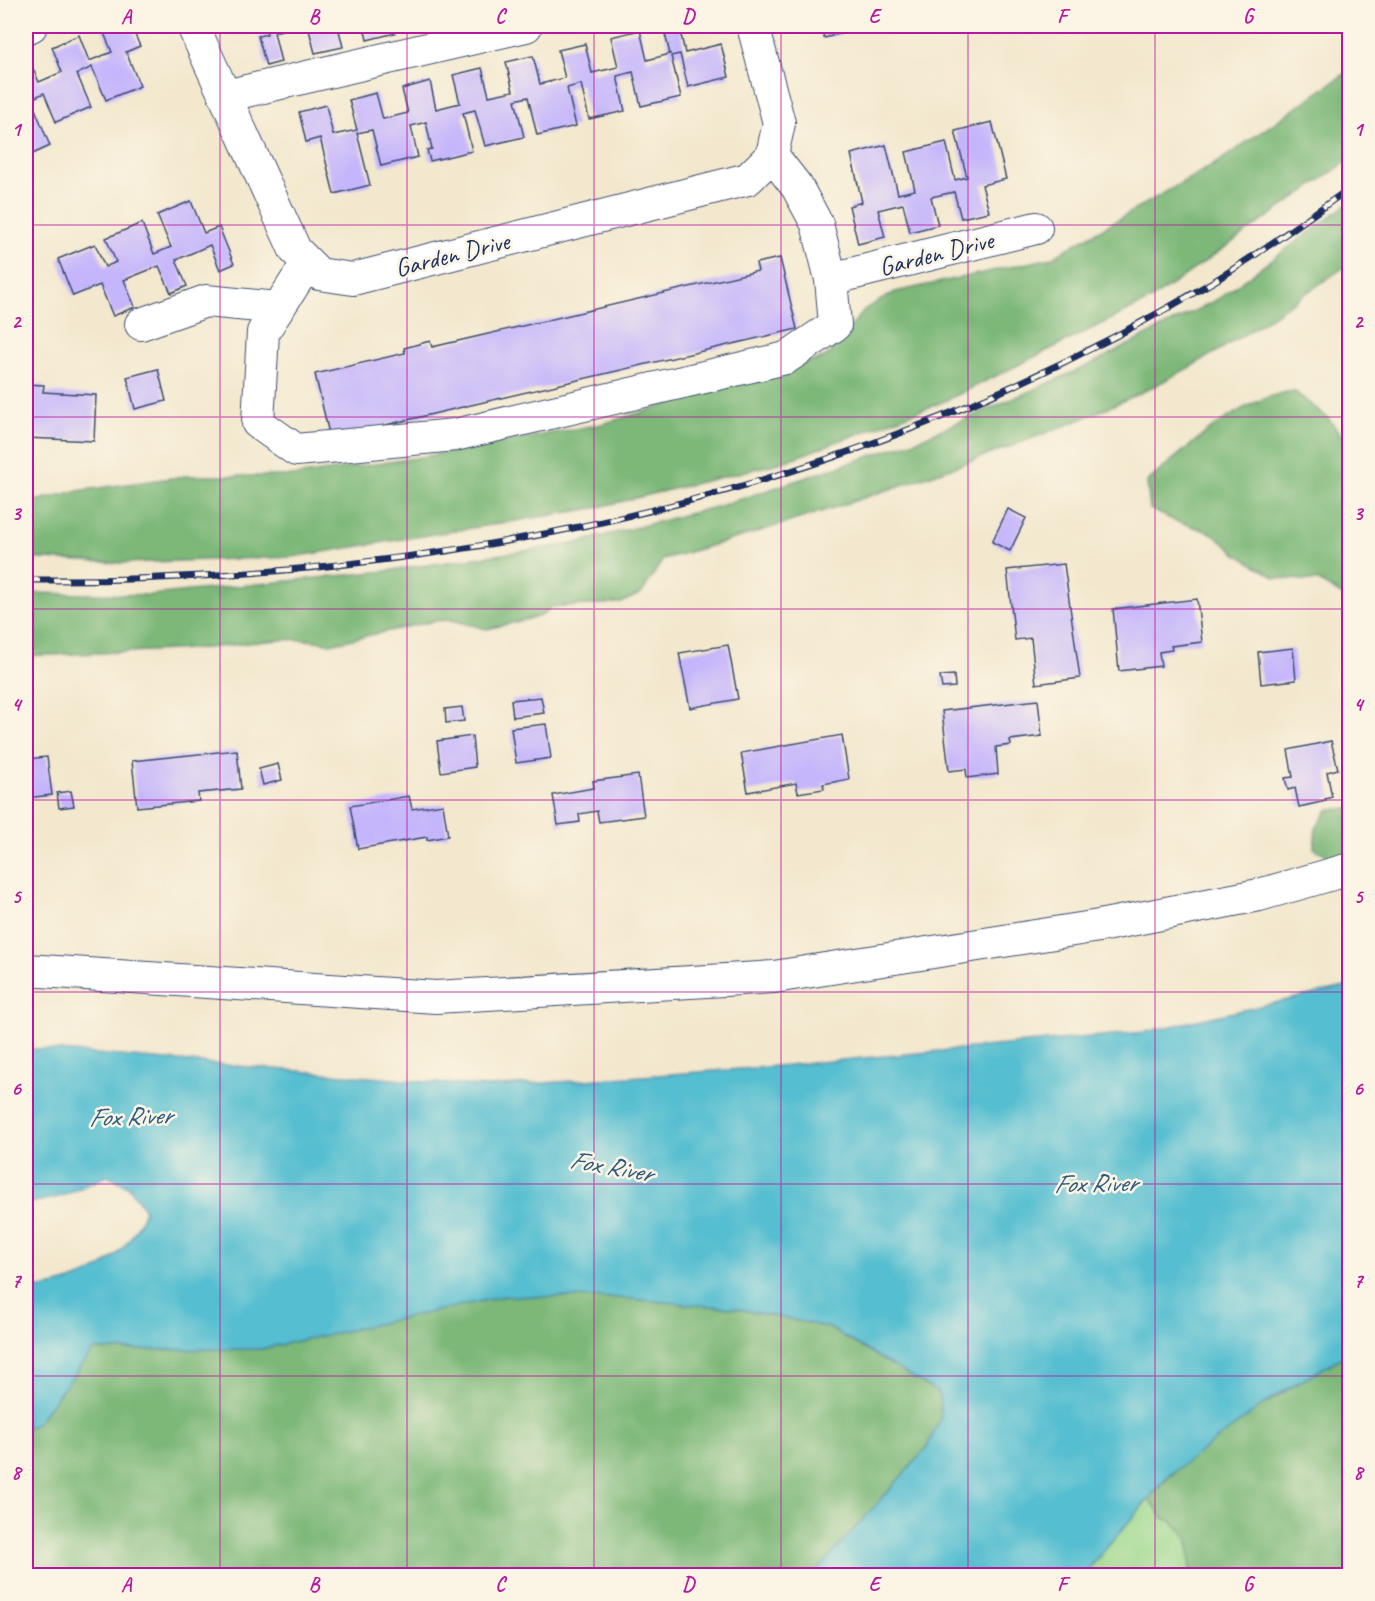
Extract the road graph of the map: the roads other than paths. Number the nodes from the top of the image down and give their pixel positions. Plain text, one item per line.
1 (31, 26) edge
2 (193, 26) edge
3 (526, 26) edge
4 (753, 26) edge
5 (26, 28) edge
6 (225, 96) junction
7 (772, 155) junction
8 (1036, 228) dead end
9 (307, 264) junction
10 (831, 279) junction
11 (278, 308) junction
12 (141, 324) dead end
13 (1350, 869) edge
14 (26, 970) edge

1 - 5 street
2 - 6 street
3 - 6 street
4 - 7 street
6 - 9 street
7 - 9 street, Garden Drive
7 - 10 street
8 - 10 street, Garden Drive
9 - 11 street
10 - 11 street
11 - 12 street
13 - 14 street

